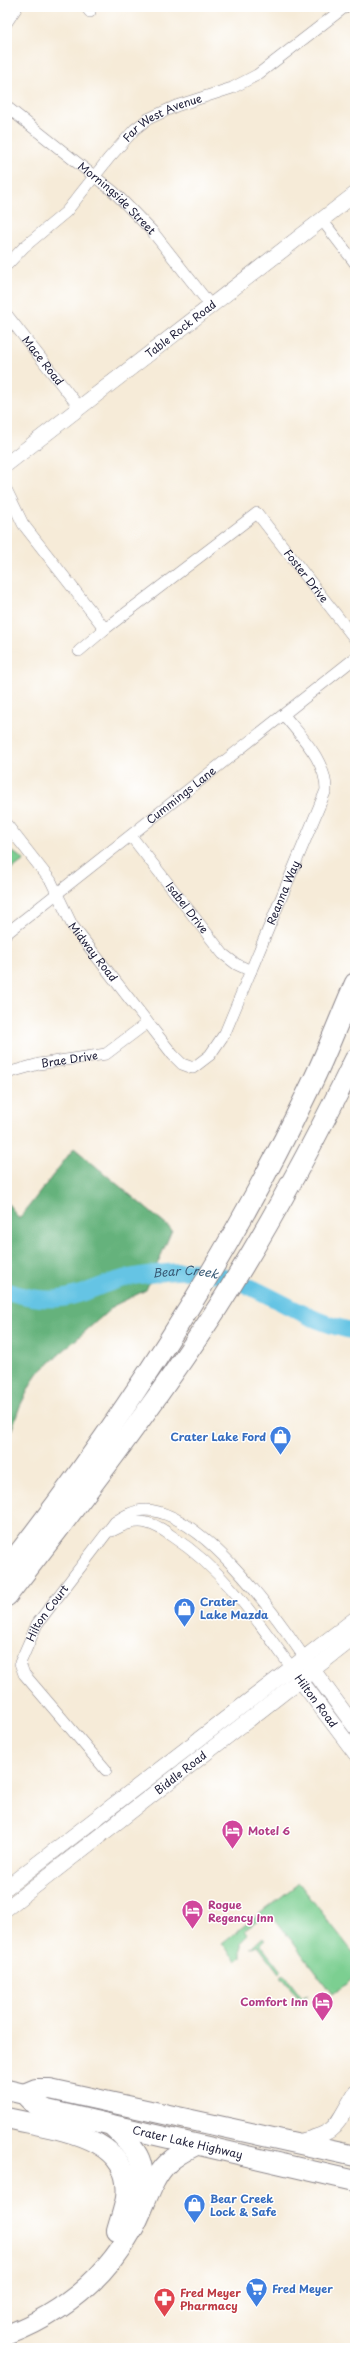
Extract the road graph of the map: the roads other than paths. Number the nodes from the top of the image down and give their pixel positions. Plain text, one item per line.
1 (18, 7) edge
2 (345, 7) edge
3 (7, 22) edge
4 (7, 108) edge
5 (95, 177) junction
6 (355, 194) edge
7 (322, 220) junction
8 (355, 263) edge
9 (7, 265) edge
10 (211, 306) junction
11 (7, 315) edge
12 (79, 407) junction
13 (7, 464) edge
14 (7, 490) edge
15 (105, 629) junction
16 (355, 639) edge
17 (78, 651) dead end
18 (355, 658) edge
19 (284, 715) junction
20 (7, 825) edge
21 (130, 836) junction
22 (57, 894) junction
23 (7, 933) edge
24 (251, 971) junction
25 (355, 983) edge
26 (147, 1023) junction
27 (355, 1058) edge
28 (193, 1068) joint
29 (7, 1073) edge
30 (52, 1510) junction
31 (108, 1533) junction
32 (7, 1550) edge
33 (7, 1568) edge
34 (7, 1596) edge
35 (355, 1619) edge
36 (355, 1637) edge
37 (304, 1657) junction
38 (291, 1667) junction
39 (313, 1670) junction
40 (300, 1680) junction
41 (355, 1727) edge
42 (355, 1753) edge
43 (106, 1770) dead end
44 (7, 1887) edge
45 (7, 1908) edge
46 (16, 2092) edge
47 (355, 2094) edge
48 (7, 2118) edge
49 (111, 2125) junction
50 (294, 2143) junction
51 (196, 2145) junction
52 (355, 2156) edge
53 (355, 2181) edge
54 (117, 2231) junction
55 (7, 2320) edge
56 (7, 2334) edge

1 - 3 street
2 - 5 street, Far West Avenue
4 - 5 street, Morningside Street
5 - 9 street, Far West Avenue
5 - 10 street, Morningside Street
6 - 7 main road, Table Rock Road
7 - 8 street
7 - 10 main road, Table Rock Road
10 - 12 main road, Table Rock Road
11 - 12 street, Mace Road
12 - 13 main road, Table Rock Road
14 - 15 street
15 - 16 street, Foster Drive
15 - 17 street
18 - 19 street, Cummings Lane
19 - 21 street, Cummings Lane
19 - 24 street, Reanna Way
20 - 22 street, Midway Road
21 - 22 street, Cummings Lane
21 - 24 street, Isabel Drive
22 - 23 street, Cummings Lane
22 - 26 street, Midway Road
24 - 28 street, Reanna Way
25 - 30 highway
26 - 28 street, Midway Road
26 - 29 street, Brae Drive
27 - 34 highway
30 - 32 highway
30 - 33 highway
31 - 37 street, Hilton Court
31 - 38 street, Hilton Court
31 - 43 street, Hilton Court
35 - 37 main road, Biddle Road
36 - 39 main road, Biddle Road
37 - 38 main road, Biddle Road
37 - 39 main road, Hilton Road
38 - 40 main road, Hilton Road
38 - 44 main road, Biddle Road
39 - 40 main road, Biddle Road
39 - 41 main road, Hilton Road
40 - 42 main road, Hilton Road
40 - 45 main road, Biddle Road
46 - 49 highway, Crater Lake Highway
46 - 50 highway, Crater Lake Highway
47 - 50 main road
48 - 54 highway
49 - 51 highway, Crater Lake Highway
49 - 54 highway
50 - 52 highway, Crater Lake Highway
51 - 53 highway, Crater Lake Highway
51 - 56 highway
54 - 55 highway

